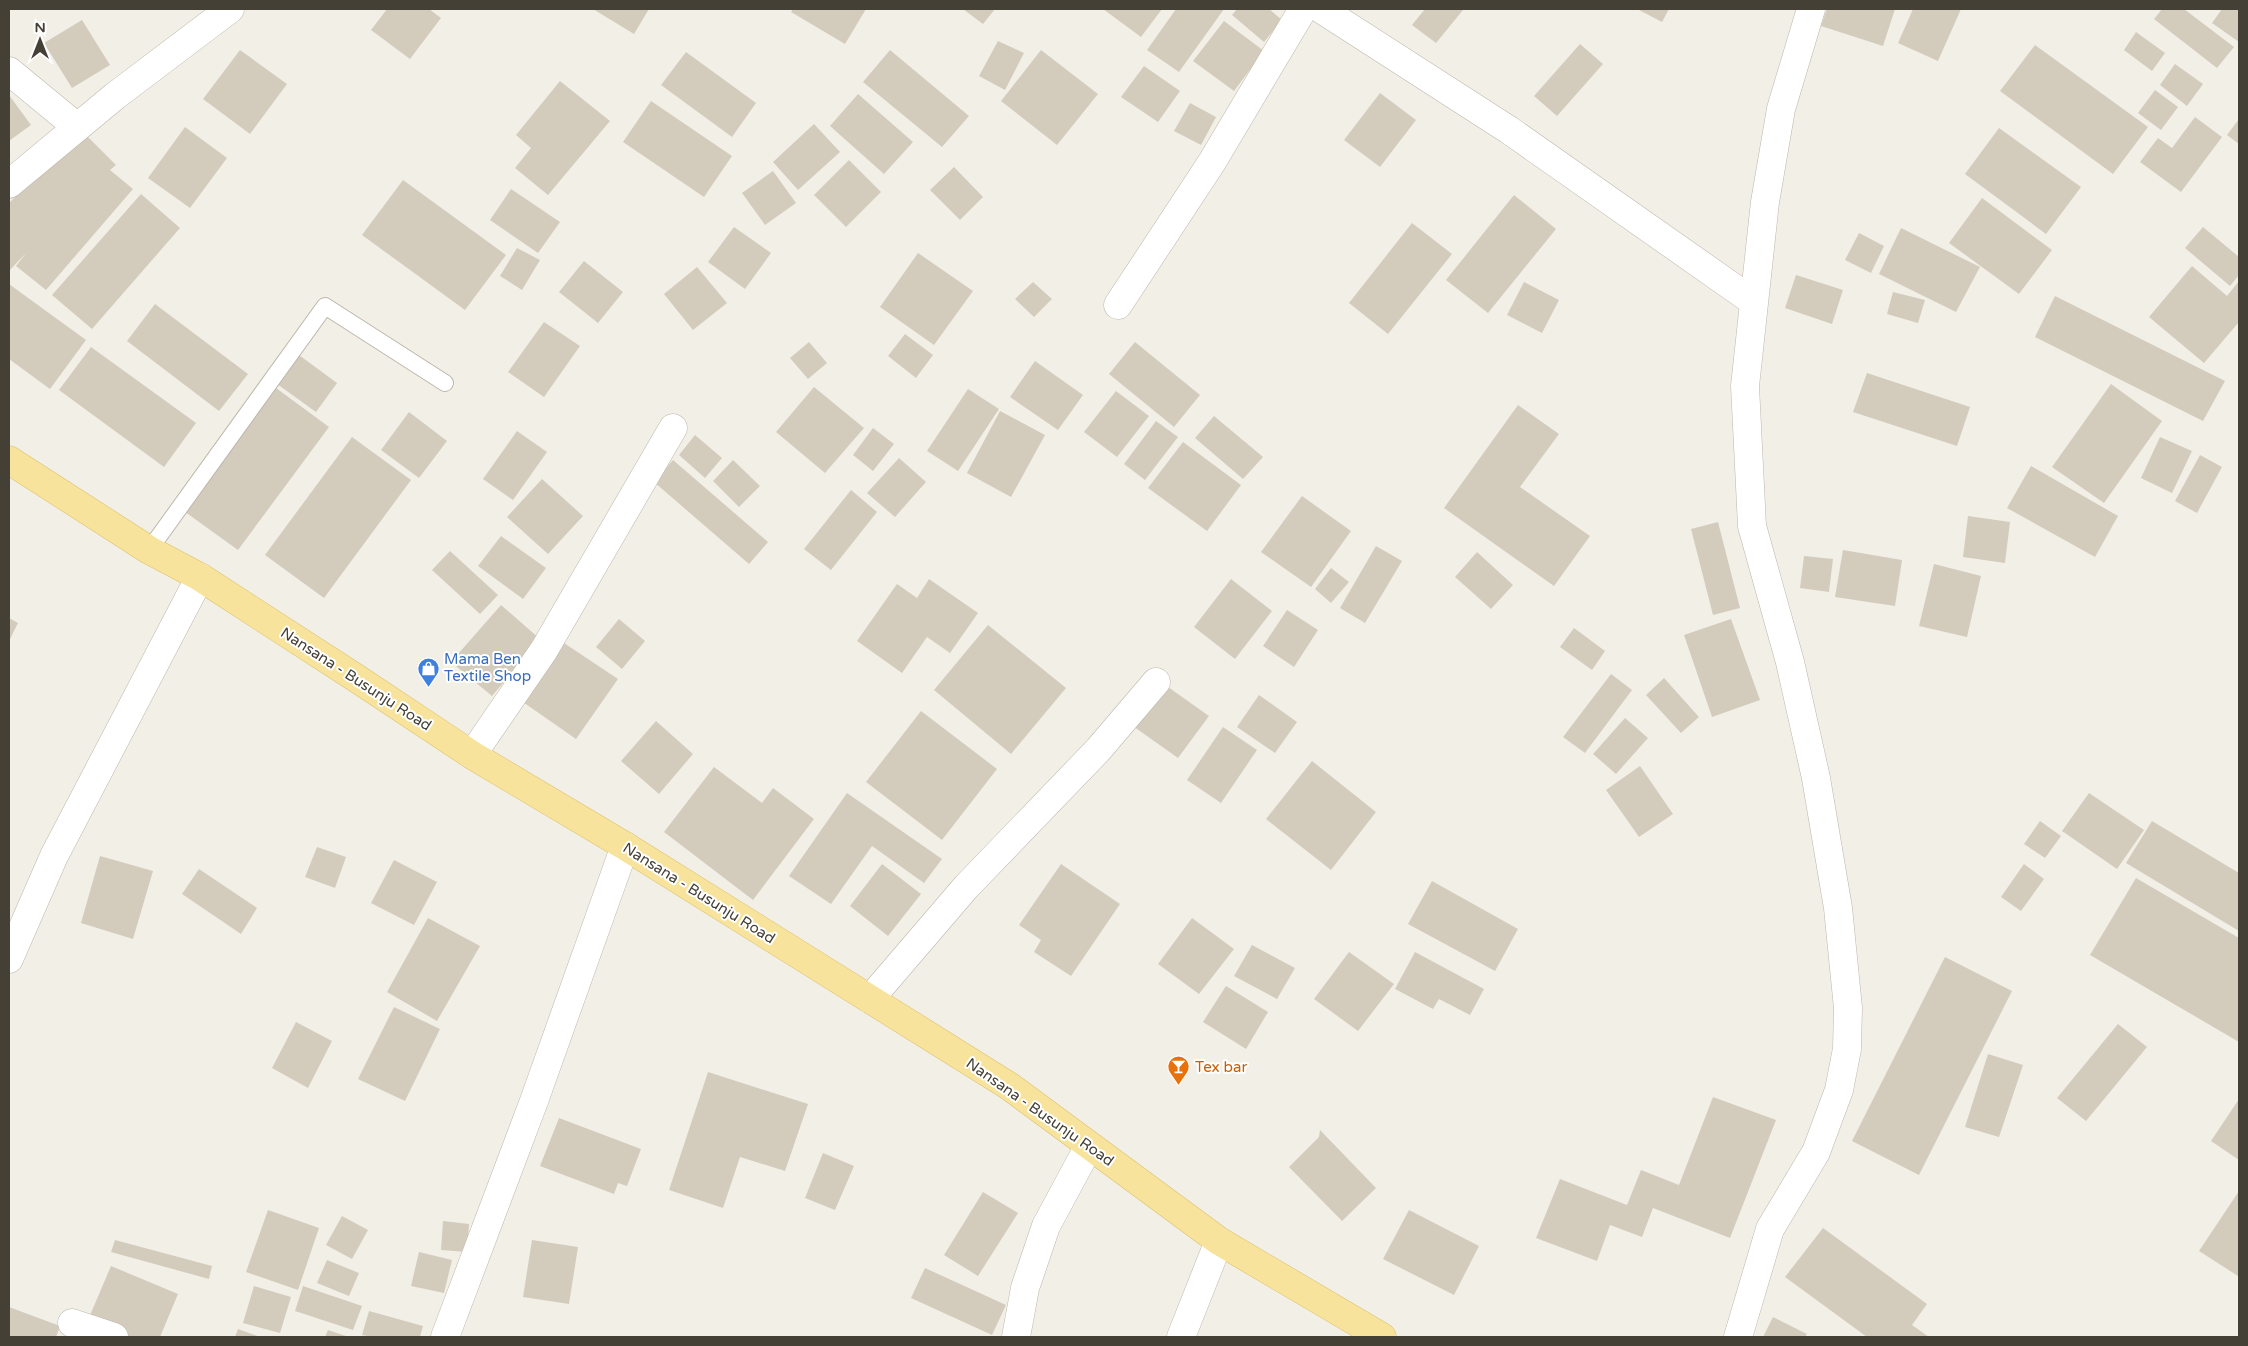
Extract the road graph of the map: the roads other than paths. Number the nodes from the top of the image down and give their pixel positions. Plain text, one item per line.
1 (230, 9) edge
2 (1303, 9) edge
3 (1321, 9) edge
4 (1811, 9) edge
5 (9, 71) edge
6 (77, 127) junction
7 (9, 184) edge
8 (1754, 302) junction
9 (1118, 304) dead end
10 (445, 383) dead end
11 (674, 428) dead end
12 (9, 460) edge
13 (149, 550) junction
14 (200, 577) junction
15 (1156, 682) dead end
16 (472, 756) junction
17 (625, 846) junction
18 (9, 959) edge
19 (870, 999) junction
20 (1089, 1146) junction
21 (1219, 1241) junction
22 (72, 1323) dead end
23 (114, 1337) edge
24 (445, 1337) edge
25 (1016, 1337) edge
26 (1181, 1337) edge
27 (1382, 1337) edge
28 (1738, 1337) edge

1 - 6 street
2 - 9 street
3 - 8 street
4 - 8 street
5 - 6 street
6 - 7 street
8 - 28 street
10 - 13 lane
11 - 16 street
12 - 13 main road, Nansana - Busunju Road
13 - 14 main road, Nansana - Busunju Road
14 - 16 main road, Nansana - Busunju Road
14 - 18 street
15 - 19 street
16 - 17 main road, Nansana - Busunju Road
17 - 19 main road, Nansana - Busunju Road
17 - 24 street
19 - 20 main road, Nansana - Busunju Road
20 - 21 main road, Nansana - Busunju Road
20 - 25 street
21 - 26 street
21 - 27 main road, Nansana - Busunju Road
22 - 23 street

